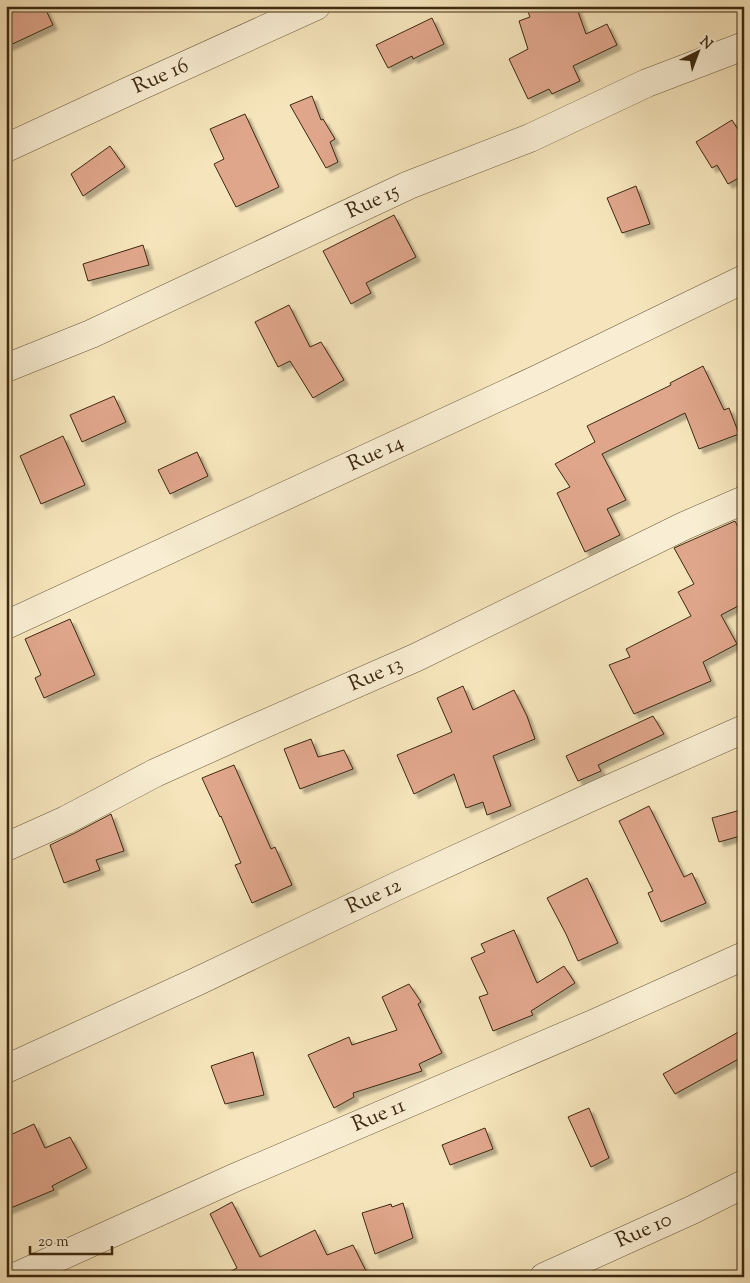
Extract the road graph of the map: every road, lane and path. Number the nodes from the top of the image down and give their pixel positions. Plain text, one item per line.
1 (316, 6) edge
2 (744, 46) edge
3 (6, 148) edge
4 (744, 280) edge
5 (6, 368) edge
6 (744, 500) edge
7 (6, 625) edge
8 (744, 729) edge
9 (6, 847) edge
10 (744, 956) edge
11 (6, 1069) edge
12 (744, 1184) edge
13 (15, 1277) edge
14 (544, 1277) edge

1 - 3 street, Rue 16
2 - 5 street, Rue 15
4 - 7 street, Rue 14
6 - 9 street, Rue 13
8 - 11 street, Rue 12
10 - 13 street, Rue 11
12 - 14 street, Rue 10

